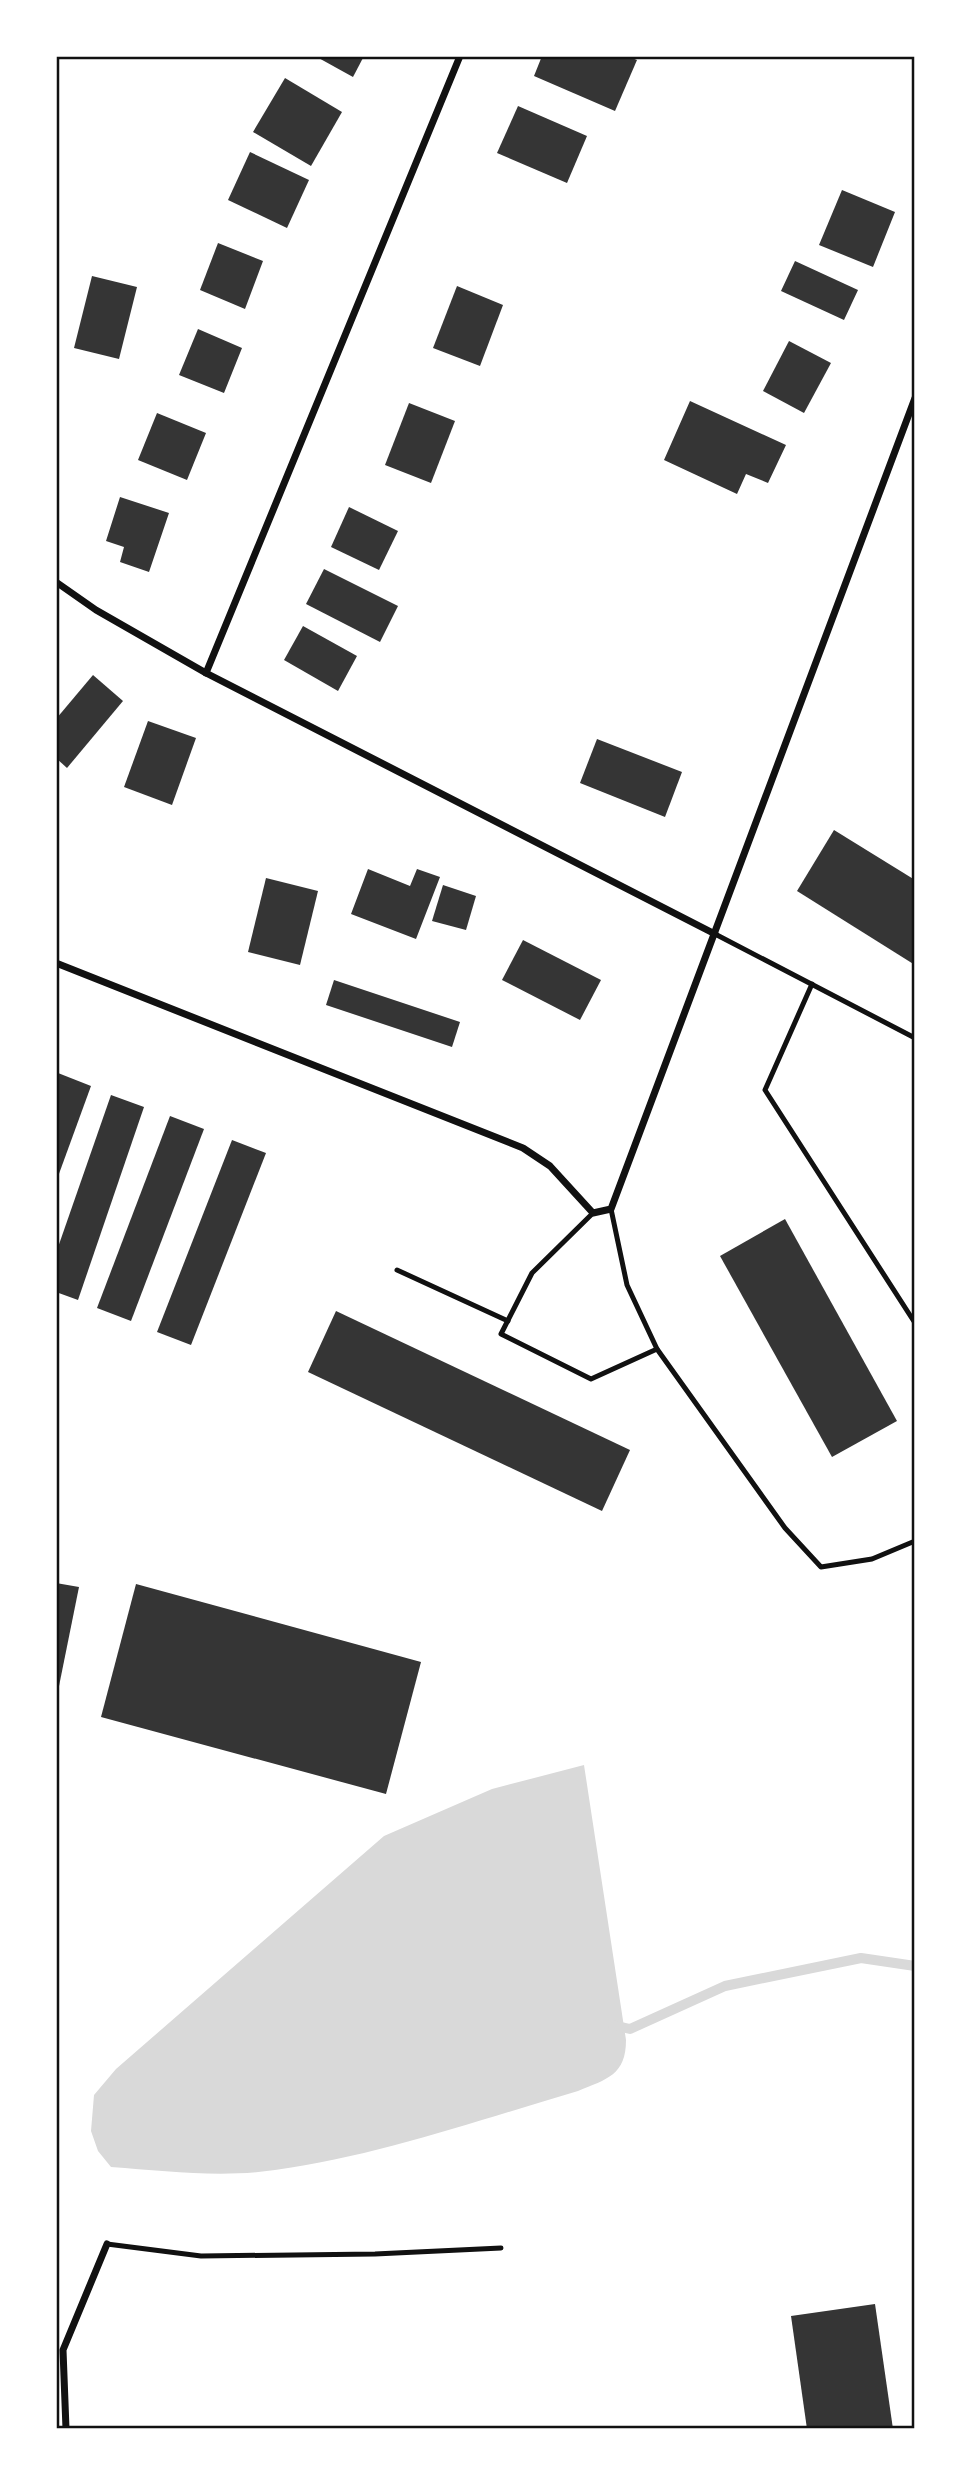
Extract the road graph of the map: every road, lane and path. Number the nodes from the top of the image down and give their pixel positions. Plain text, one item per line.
1 (460, 56) edge
2 (915, 398) edge
3 (56, 582) edge
4 (206, 673) junction
5 (715, 934) junction
6 (56, 963) edge
7 (812, 984) junction
8 (915, 1038) edge
9 (611, 1209) junction
10 (593, 1213) junction
11 (397, 1270) dead end
12 (508, 1321) junction
13 (915, 1323) edge
14 (657, 1349) junction
15 (915, 1541) edge
16 (107, 2244) joint
17 (501, 2248) dead end
18 (66, 2429) edge

1 - 4 street
2 - 5 street
3 - 4 street
4 - 5 street
5 - 7 lane
5 - 9 street
6 - 10 street
7 - 8 lane
7 - 13 lane
9 - 10 street
9 - 14 lane
10 - 12 lane
11 - 12 lane
12 - 14 lane
14 - 15 lane
16 - 17 lane
16 - 18 street

